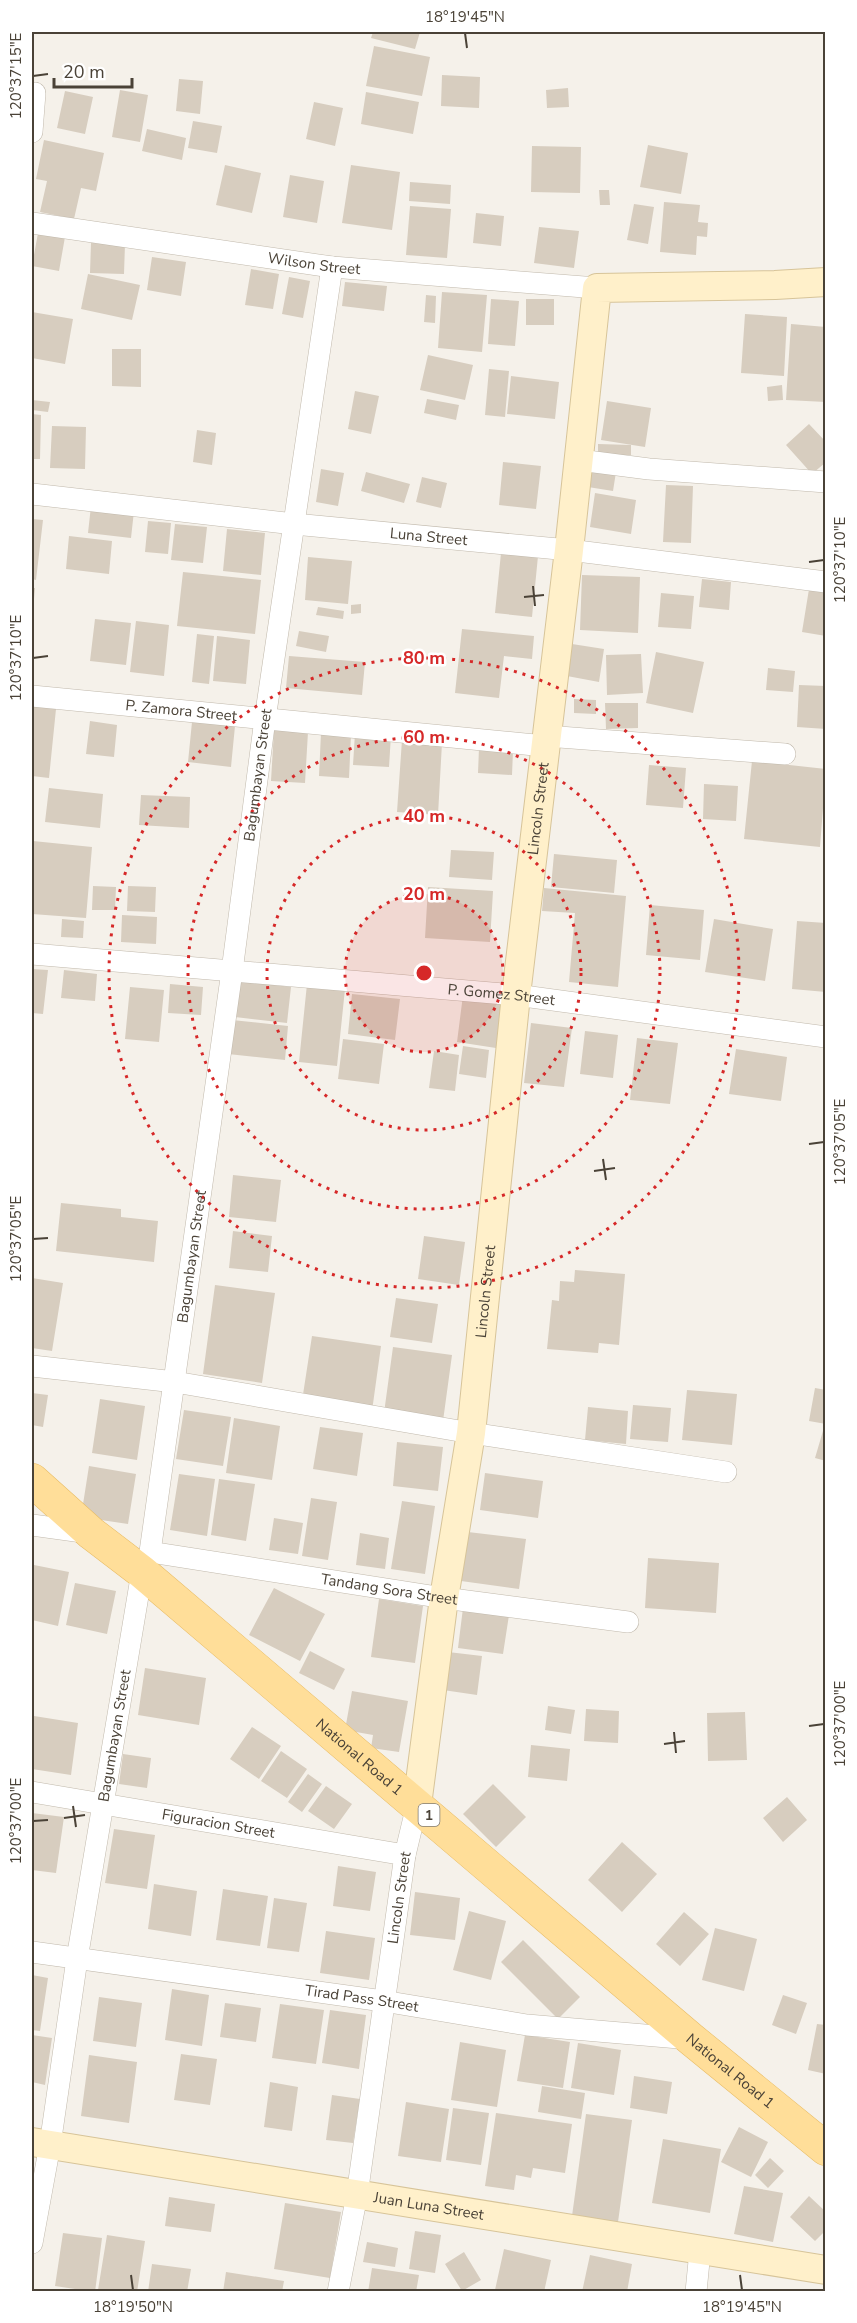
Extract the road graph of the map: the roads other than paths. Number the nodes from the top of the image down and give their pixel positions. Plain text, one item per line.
1 (35, 93) dead end
2 (32, 132) edge
3 (32, 223) edge
4 (332, 267) junction
5 (825, 282) edge
6 (597, 288) junction
7 (579, 460) junction
8 (825, 482) edge
9 (32, 494) edge
10 (294, 524) junction
11 (569, 550) junction
12 (825, 582) edge
13 (32, 696) edge
14 (265, 719) junction
15 (546, 741) junction
16 (784, 754) dead end
17 (32, 954) edge
18 (232, 971) junction
19 (516, 995) junction
20 (825, 1037) edge
21 (32, 1366) edge
22 (175, 1382) junction
23 (471, 1433) junction
24 (726, 1472) dead end
25 (32, 1480) edge
26 (32, 1525) edge
27 (90, 1533) junction
28 (146, 1562) junction
29 (444, 1598) junction
30 (628, 1622) dead end
31 (32, 1792) edge
32 (104, 1804) junction
33 (417, 1805) junction
34 (405, 1855) junction
35 (32, 1952) edge
36 (77, 1959) junction
37 (383, 2001) junction
38 (691, 2039) junction
39 (41, 2144) edge
40 (825, 2149) edge
41 (357, 2195) junction
42 (32, 2243) edge
43 (700, 2251) junction
44 (825, 2270) edge
45 (338, 2292) edge
46 (696, 2292) edge

1 - 2 street
3 - 4 street, Wilson Street
4 - 6 street, Wilson Street
4 - 10 street, Bagumbayan Street
5 - 6 street
6 - 7 street, Lincoln Street
7 - 8 street
7 - 11 street, Lincoln Street
9 - 10 street, Luna Street
10 - 11 street, Luna Street
10 - 14 street, Bagumbayan Street
11 - 12 street, Luna Street
11 - 15 street, Lincoln Street
13 - 14 street, P. Zamora Street
14 - 15 street, P. Zamora Street
14 - 18 street, Bagumbayan Street
15 - 16 street, P. Zamora Street
15 - 19 street, Lincoln Street
17 - 18 street, P. Gomez Street
18 - 19 street, P. Gomez Street
18 - 22 street, Bagumbayan Street
19 - 20 street, P. Gomez Street
19 - 23 street, Lincoln Street
21 - 22 street
22 - 23 street
22 - 28 street, Bagumbayan Street
23 - 24 street
23 - 29 street, Lincoln Street
25 - 27 main road, National Road 1 / 1
26 - 27 street
27 - 28 main road, National Road 1 / 1
28 - 29 street, Tandang Sora Street
28 - 32 street, Bagumbayan Street
28 - 33 main road, National Road 1 / 1
29 - 30 street, Tandang Sora Street
29 - 33 street, Lincoln Street
31 - 32 street, Figuracion Street
32 - 34 street, Figuracion Street
32 - 36 street, Bagumbayan Street
33 - 34 street, Lincoln Street
33 - 38 main road, National Road 1 / 1
34 - 37 street, Lincoln Street
35 - 36 street, Tirad Pass Street
36 - 37 street, Tirad Pass Street
36 - 39 street, Bagumbayan Street
37 - 38 street, Tirad Pass Street
37 - 41 street, Lincoln Street
38 - 40 main road, National Road 1 / 1
39 - 41 street, Juan Luna Street
39 - 42 street, Bagumbayan Street
41 - 43 street, Juan Luna Street
41 - 45 street, Lincoln Street
43 - 44 street, Juan Luna Street
43 - 46 street

